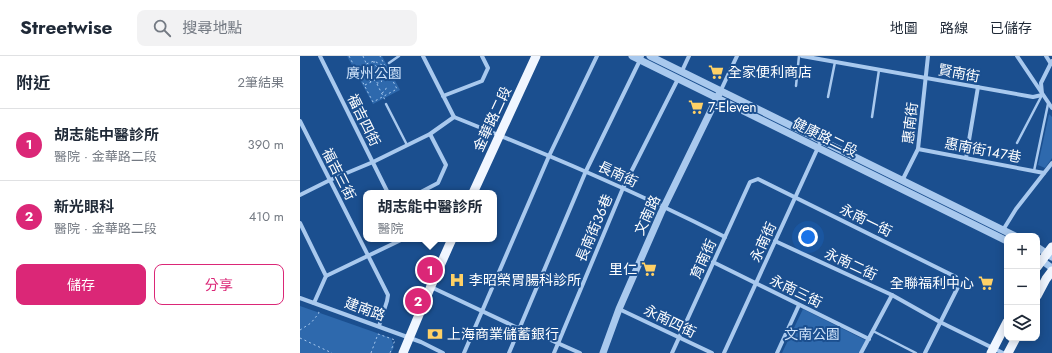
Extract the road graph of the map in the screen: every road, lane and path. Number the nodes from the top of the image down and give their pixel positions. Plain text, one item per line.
1 (320, 56) edge
2 (349, 56) edge
3 (363, 56) edge
4 (380, 56) edge
5 (399, 56) edge
6 (423, 56) edge
7 (482, 56) edge
8 (536, 56) edge
9 (597, 56) edge
10 (632, 56) edge
11 (650, 56) edge
12 (689, 56) edge
13 (737, 56) edge
14 (799, 56) edge
15 (802, 56) edge
16 (928, 56) edge
17 (1017, 56) edge
18 (1046, 56) edge
19 (641, 58) edge
20 (374, 60) junction
21 (835, 62) junction
22 (389, 63) dead end
23 (1052, 63) edge
24 (366, 64) junction
25 (385, 66) junction
26 (377, 67) dead end
27 (879, 70) junction
28 (682, 72) junction
29 (380, 78) junction
30 (926, 78) junction
31 (678, 79) junction
32 (375, 80) junction
33 (371, 82) junction
34 (377, 83) junction
35 (364, 85) junction
36 (387, 86) dead end
37 (796, 86) dead end
38 (978, 87) junction
39 (721, 90) junction
40 (382, 93) junction
41 (1042, 95) junction
42 (443, 96) junction
43 (383, 97) junction
44 (828, 97) dead end
45 (718, 98) junction
46 (386, 104) dead end
47 (1048, 104) junction
48 (1052, 108) edge
49 (454, 117) junction
50 (872, 117) dead end
51 (300, 120) edge
52 (430, 134) junction
53 (500, 135) junction
54 (821, 140) junction
55 (1017, 143) dead end
56 (407, 145) junction
57 (818, 148) junction
58 (918, 149) junction
59 (550, 156) junction
60 (966, 158) junction
61 (372, 162) junction
62 (1052, 163) edge
63 (586, 171) junction
64 (1034, 171) junction
65 (1044, 173) junction
66 (758, 179) joint
67 (330, 180) junction
68 (902, 181) junction
69 (623, 188) junction
70 (899, 188) junction
71 (386, 190) edge
72 (425, 190) edge
73 (474, 190) edge
74 (300, 196) edge
75 (795, 198) junction
76 (665, 208) junction
77 (300, 223) edge
78 (1003, 230) junction
79 (1009, 233) edge
80 (725, 237) junction
81 (1004, 240) edge
82 (775, 241) junction
83 (396, 242) edge
84 (451, 242) edge
85 (368, 255) junction
86 (1044, 257) edge
87 (714, 262) junction
88 (1052, 268) edge
89 (1052, 272) edge
90 (326, 276) junction
91 (756, 284) junction
92 (430, 286) junction
93 (1040, 290) edge
94 (892, 295) junction
95 (300, 298) edge
96 (314, 303) junction
97 (799, 305) junction
98 (619, 308) junction
99 (482, 312) junction
100 (940, 322) junction
101 (378, 326) junction
102 (1004, 328) edge
103 (520, 329) junction
104 (300, 330) edge
105 (873, 331) junction
106 (300, 338) edge
107 (409, 338) junction
108 (679, 338) junction
109 (869, 339) junction
110 (1014, 341) edge
111 (558, 343) junction
112 (992, 351) edge
113 (332, 353) edge
114 (371, 353) edge
115 (390, 353) edge
116 (403, 353) edge
117 (443, 353) edge
118 (464, 353) edge
119 (509, 353) edge
120 (554, 353) edge
121 (580, 353) edge
122 (603, 353) edge
123 (672, 353) edge
124 (712, 353) edge
125 (724, 353) edge
126 (777, 353) edge
127 (861, 353) edge
128 (916, 353) edge
129 (925, 353) edge
130 (1003, 353) edge
131 (1008, 353) edge

1 - 61 street, 福吉四街
2 - 35 path
3 - 24 path
4 - 25 path
5 - 22 lane
6 - 42 street
7 - 42 street
8 - 53 main road, 金華路二段
9 - 59 street
10 - 19 street, 健康路二段
11 - 28 street, 健康路二段
12 - 28 street
13 - 39 street
14 - 37 lane
15 - 21 street, 賢南街
16 - 30 street, 惠南街
17 - 41 street
18 - 23 street
19 - 31 street, 健康路二段
19 - 63 street
20 - 24 path
20 - 25 path
20 - 26 path
21 - 27 street, 賢南街
21 - 44 lane
23 - 41 street
24 - 33 path
25 - 29 path
25 - 43 path
27 - 30 street, 賢南街
27 - 50 lane
28 - 39 street, 健康路二段
29 - 32 path
29 - 34 path
30 - 38 street, 賢南街
30 - 58 street, 惠南街
31 - 45 street, 健康路二段
31 - 69 street, 長南街36巷
32 - 33 path
32 - 34 path
33 - 35 path
34 - 40 path
35 - 43 path
36 - 40 path
38 - 41 street, 賢南街
38 - 60 street
39 - 45 street, 文南路
39 - 54 street, 健康路二段
40 - 43 path
41 - 47 street
41 - 55 lane
42 - 49 street
45 - 57 street, 健康路二段
45 - 76 street, 文南路
46 - 56 lane
47 - 48 street
47 - 64 lane
49 - 52 street
49 - 53 street, 長南街
51 - 67 street, 福吉三街
52 - 56 street
52 - 72 street
53 - 59 street, 長南街
53 - 73 main road, 金華路二段
54 - 57 street, 永南街
54 - 68 street, 健康路二段
56 - 61 street
57 - 70 street, 健康路二段
57 - 75 street, 永南街
58 - 60 street, 惠南街147巷
58 - 68 street, 惠南街
59 - 63 street, 長南街
59 - 99 street
60 - 64 street, 惠南街147巷
61 - 67 street
61 - 71 street, 福吉四街
62 - 65 street
63 - 69 street, 長南街
63 - 103 street
64 - 65 street, 惠南街147巷
65 - 78 street
66 - 75 street, 永南一街
66 - 80 street, 育南街
67 - 74 street
67 - 85 street, 福吉三街
68 - 70 street, 惠南街
68 - 78 street, 健康路二段
69 - 76 street, 長南街
69 - 111 street, 長南街36巷
70 - 81 street, 健康路二段
75 - 82 street, 永南街
75 - 100 street, 永南一街
76 - 80 street, 長南街
76 - 98 street, 文南路
77 - 90 street
78 - 79 street, 健康路二段
80 - 87 street, 育南街
82 - 91 street, 永南街
82 - 94 street, 永南二街
83 - 85 street
84 - 92 main road
85 - 90 street
85 - 101 street, 福吉三街
86 - 88 street
87 - 91 street, 永南三街
87 - 108 street, 育南街
89 - 93 main road
90 - 96 street
91 - 97 street, 永南三街
91 - 125 street, 永南街
92 - 99 street
92 - 107 main road
94 - 100 street, 永南二街
94 - 105 street
95 - 96 street, 建南路
96 - 101 street, 建南路
96 - 104 path
97 - 109 street, 永南三街
97 - 126 street
98 - 108 street, 永南四街
98 - 122 street, 文南路
99 - 103 street
99 - 118 street
100 - 112 street, 永南二街
100 - 129 street
101 - 107 street, 建南路
102 - 112 main road
103 - 111 street
103 - 119 street
105 - 109 street
105 - 128 lane
106 - 113 path
107 - 116 main road
107 - 117 street, 建南路
108 - 123 street, 育南街
108 - 124 street, 永南四街
109 - 127 street
110 - 131 main road
111 - 120 street, 長南街36巷
111 - 121 street
112 - 130 street, 永南二街
114 - 115 path

